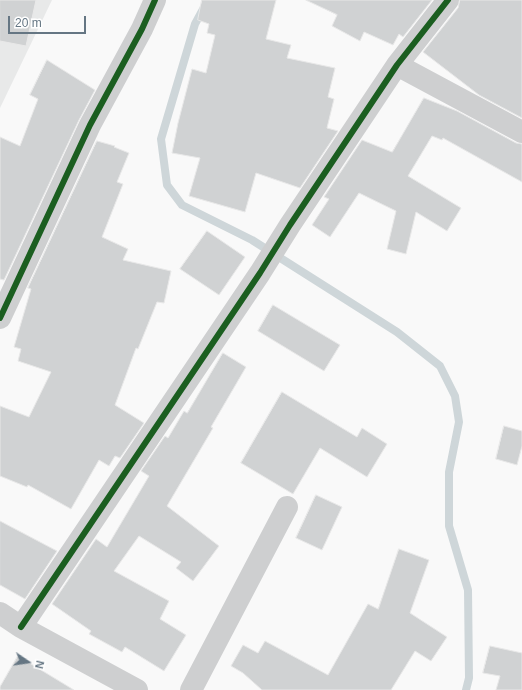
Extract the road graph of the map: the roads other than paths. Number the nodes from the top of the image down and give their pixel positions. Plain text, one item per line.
1 (155, 0) edge
2 (448, 0) edge
3 (396, 65) junction
4 (522, 132) edge
5 (0, 318) edge
6 (287, 507) dead end
7 (0, 613) edge
8 (20, 627) junction
9 (137, 690) edge
10 (191, 690) edge

1 - 5 street
2 - 3 street
3 - 4 street
3 - 8 street
6 - 10 street
7 - 8 street
8 - 9 street

